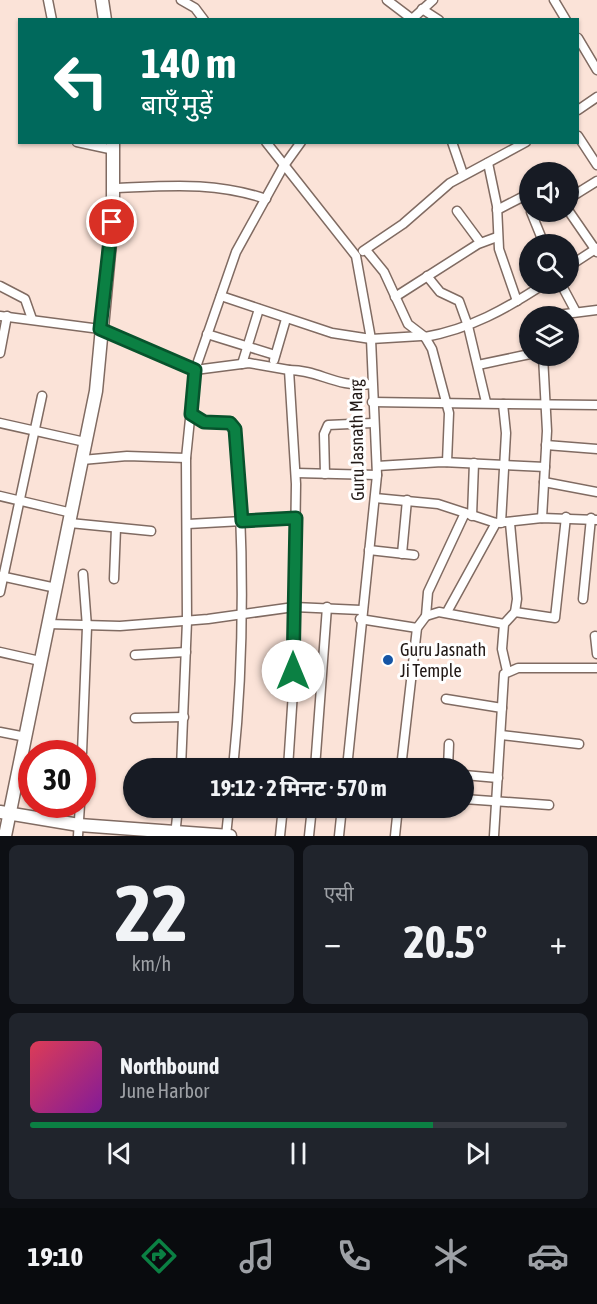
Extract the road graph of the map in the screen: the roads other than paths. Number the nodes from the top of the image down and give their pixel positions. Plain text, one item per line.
1 (48, 0) edge
2 (102, 0) edge
3 (181, 0) edge
4 (387, 0) edge
5 (432, 0) edge
6 (554, 0) edge
7 (422, 9) junction
8 (52, 18) edge
9 (105, 18) edge
10 (202, 18) edge
11 (411, 18) edge
12 (413, 18) edge
13 (436, 18) edge
14 (565, 18) edge
15 (579, 40) edge
16 (597, 70) edge
17 (597, 97) edge
18 (579, 109) edge
19 (579, 138) edge
20 (80, 144) edge
21 (267, 144) edge
22 (300, 144) edge
23 (453, 144) edge
24 (522, 144) edge
25 (114, 146) edge
26 (488, 163) junction
27 (597, 165) edge
28 (283, 167) junction
29 (463, 174) junction
30 (597, 181) edge
31 (114, 188) junction
32 (579, 192) edge
33 (266, 199) junction
34 (519, 199) edge
35 (497, 210) junction
36 (457, 211) dead end
37 (576, 222) edge
38 (497, 237) junction
39 (480, 242) junction
40 (366, 250) junction
41 (596, 250) edge
42 (356, 256) junction
43 (579, 260) edge
44 (427, 276) junction
45 (0, 286) edge
46 (529, 294) edge
47 (221, 296) junction
48 (395, 297) junction
49 (518, 301) junction
50 (259, 309) junction
51 (597, 310) edge
52 (579, 312) edge
53 (4, 316) edge
54 (32, 319) junction
55 (286, 319) junction
56 (468, 326) junction
57 (100, 329) junction
58 (207, 334) junction
59 (423, 336) junction
60 (371, 339) junction
61 (248, 347) junction
62 (0, 353) edge
63 (275, 355) junction
64 (519, 356) edge
65 (242, 364) junction
66 (478, 365) junction
67 (272, 366) junction
68 (544, 366) edge
69 (195, 370) junction
70 (289, 370) junction
71 (372, 384) junction
72 (42, 396) dead end
73 (372, 402) junction
74 (486, 402) junction
75 (447, 403) junction
76 (546, 403) junction
77 (503, 404) junction
78 (597, 405) edge
79 (191, 414) junction
80 (0, 423) edge
81 (373, 423) junction
82 (36, 432) junction
83 (85, 442) junction
84 (546, 445) junction
85 (597, 449) edge
86 (186, 458) junction
87 (81, 460) junction
88 (447, 462) junction
89 (474, 463) junction
90 (504, 465) junction
91 (545, 467) junction
92 (377, 471) junction
93 (296, 473) junction
94 (325, 474) junction
95 (544, 482) junction
96 (597, 492) edge
97 (0, 496) edge
98 (375, 498) junction
99 (407, 500) junction
100 (19, 501) junction
101 (469, 514) junction
102 (566, 517) junction
103 (71, 518) junction
104 (296, 518) junction
105 (542, 518) junction
106 (594, 519) edge
107 (242, 521) junction
108 (498, 523) junction
109 (510, 523) junction
110 (188, 524) junction
111 (116, 528) junction
112 (151, 531) dead end
113 (369, 550) junction
114 (402, 554) junction
115 (414, 555) dead end
116 (83, 574) dead end
117 (2, 576) edge
118 (114, 579) dead end
119 (56, 588) junction
120 (0, 592) edge
121 (583, 599) dead end
122 (294, 607) junction
123 (327, 607) junction
124 (447, 612) junction
125 (515, 612) junction
126 (241, 615) junction
127 (361, 615) junction
128 (426, 616) junction
129 (187, 621) junction
130 (48, 624) junction
131 (504, 624) junction
132 (87, 627) junction
133 (417, 628) junction
134 (595, 636) dead end
135 (0, 652) edge
136 (186, 652) junction
137 (597, 654) edge
138 (135, 655) dead end
139 (40, 661) junction
140 (597, 668) edge
141 (507, 671) junction
142 (446, 699) dead end
143 (502, 708) junction
144 (184, 717) junction
145 (135, 718) dead end
146 (0, 732) edge
147 (501, 735) junction
148 (26, 737) junction
149 (83, 740) edge
150 (449, 744) dead end
151 (579, 744) dead end
152 (182, 758) edge
153 (234, 758) edge
154 (289, 758) edge
155 (316, 758) edge
156 (347, 758) edge
157 (405, 758) edge
158 (448, 758) edge
159 (474, 776) edge
160 (498, 778) junction
161 (474, 800) edge
162 (496, 802) junction
163 (549, 805) dead end
164 (5, 813) edge
165 (177, 818) edge
166 (228, 818) edge
167 (282, 818) edge
168 (311, 818) edge
169 (341, 818) edge
170 (397, 818) edge
171 (79, 830) edge
172 (175, 834) edge
173 (5, 836) edge
174 (227, 836) edge
175 (280, 836) edge
176 (309, 836) edge
177 (339, 836) edge
178 (395, 836) edge
179 (494, 836) edge

1 - 8 street
2 - 9 street
3 - 10 street
4 - 11 street
5 - 7 street
6 - 14 street
7 - 12 street
7 - 13 street
15 - 16 street
17 - 18 street
19 - 27 street
20 - 25 street
21 - 28 street, Guru Jasnath Marg
22 - 28 street
23 - 29 street
24 - 26 street
25 - 31 street
26 - 29 street
26 - 35 street
28 - 33 street
28 - 42 street, Guru Jasnath Marg
29 - 40 street
30 - 32 street
31 - 33 street
31 - 57 street
33 - 47 street
34 - 35 street
35 - 38 street
36 - 39 street
37 - 41 street
38 - 39 street
38 - 49 street
39 - 44 street
40 - 42 street
40 - 48 street
41 - 43 street
42 - 60 street, Guru Jasnath Marg
44 - 48 street
44 - 56 street
45 - 54 street
46 - 49 street
47 - 50 street
47 - 58 street
48 - 59 street
49 - 56 street
50 - 55 street
50 - 61 street
51 - 52 street
53 - 54 street
53 - 62 street
54 - 57 street
55 - 60 street
55 - 63 street
56 - 59 street
56 - 66 street
57 - 69 street
57 - 83 street
58 - 61 street
58 - 69 street
59 - 60 street
59 - 75 street
60 - 71 street, Guru Jasnath Marg
61 - 63 street
61 - 65 street
63 - 67 street
64 - 66 street
65 - 67 street
65 - 69 street
66 - 74 street
67 - 70 street
68 - 76 street
69 - 79 street
70 - 71 street
70 - 93 street
71 - 73 street, Guru Jasnath Marg
72 - 82 street
73 - 75 street
73 - 81 street, Guru Jasnath Marg
74 - 75 street
74 - 77 street
75 - 88 street
76 - 77 street
76 - 78 street
76 - 84 street
77 - 90 street
79 - 86 street
79 - 107 street
80 - 82 street
81 - 92 street, Guru Jasnath Marg
81 - 94 street
82 - 83 street
82 - 100 street
83 - 87 street
84 - 85 street
84 - 91 street
86 - 87 street
86 - 110 street
87 - 103 street
88 - 89 street
88 - 92 street
89 - 90 street
89 - 101 street
90 - 91 street
90 - 108 street
91 - 95 street
92 - 94 street
92 - 98 street, Guru Jasnath Marg
93 - 94 street
93 - 104 street
95 - 96 street
95 - 105 street
97 - 100 street
98 - 99 street
98 - 113 street, Guru Jasnath Marg
99 - 101 street
99 - 114 street
100 - 103 street
100 - 117 street
101 - 108 street
101 - 128 street
102 - 105 street
102 - 106 street
102 - 125 street
103 - 111 street
103 - 119 street
104 - 107 street
104 - 122 street
105 - 109 street
106 - 121 street
107 - 110 street
107 - 126 street
108 - 109 street
108 - 124 street
109 - 125 street
110 - 129 street
111 - 112 street
111 - 118 street
113 - 114 street
113 - 127 street, Guru Jasnath Marg
114 - 115 street
116 - 132 street
117 - 119 street
117 - 120 street
119 - 130 street
122 - 123 street
122 - 126 street
122 - 154 street
123 - 127 street
123 - 155 street
124 - 128 street
124 - 131 street
125 - 131 street
126 - 129 street
126 - 153 street
127 - 133 street
127 - 156 street, Guru Jasnath Marg
128 - 133 street
129 - 132 street
129 - 136 street
130 - 132 street
130 - 139 street
131 - 141 street
132 - 149 street
133 - 157 street
134 - 137 street
135 - 139 street
136 - 138 street
136 - 144 street
139 - 148 street
140 - 141 street
141 - 143 street
142 - 143 street
143 - 147 street
144 - 145 street
144 - 152 street
146 - 148 street
147 - 151 street
147 - 160 street
148 - 164 street
150 - 158 street
159 - 160 street
160 - 162 street
161 - 162 street
162 - 163 street
162 - 179 street
164 - 171 street
164 - 173 street
165 - 172 street
166 - 174 street
167 - 175 street
168 - 176 street
169 - 177 street
170 - 178 street
171 - 172 street
172 - 174 street

